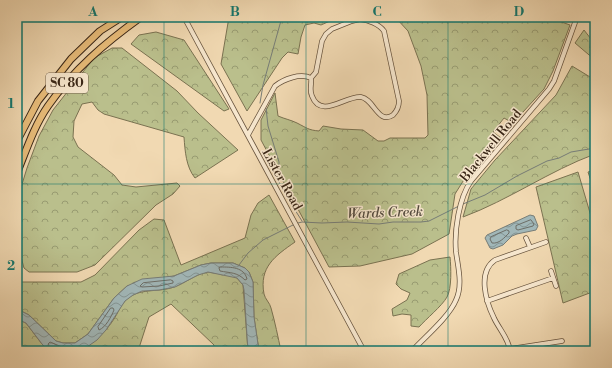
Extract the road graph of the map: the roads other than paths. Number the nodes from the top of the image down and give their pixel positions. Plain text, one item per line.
1 (122, 17) edge
2 (141, 17) edge
3 (184, 17) edge
4 (577, 17) edge
5 (311, 78) junction
6 (248, 135) junction
7 (17, 141) edge
8 (17, 173) edge
9 (526, 238) dead end
10 (546, 242) dead end
11 (530, 247) junction
12 (551, 271) dead end
13 (553, 278) junction
14 (556, 286) dead end
15 (488, 301) junction
16 (562, 341) dead end
17 (544, 344) junction
18 (510, 350) edge
19 (364, 351) edge
20 (412, 351) edge
21 (545, 351) edge

1 - 7 main road, SC 80
2 - 8 main road, SC 80
3 - 6 street, Lister Road
4 - 20 street, Blackwell Road
5 - 5 street
5 - 6 street
6 - 19 street, Lister Road
9 - 11 street
10 - 11 street
11 - 15 street
12 - 13 street
13 - 14 street
13 - 15 street
15 - 18 street
16 - 17 street
17 - 18 street
17 - 21 street

